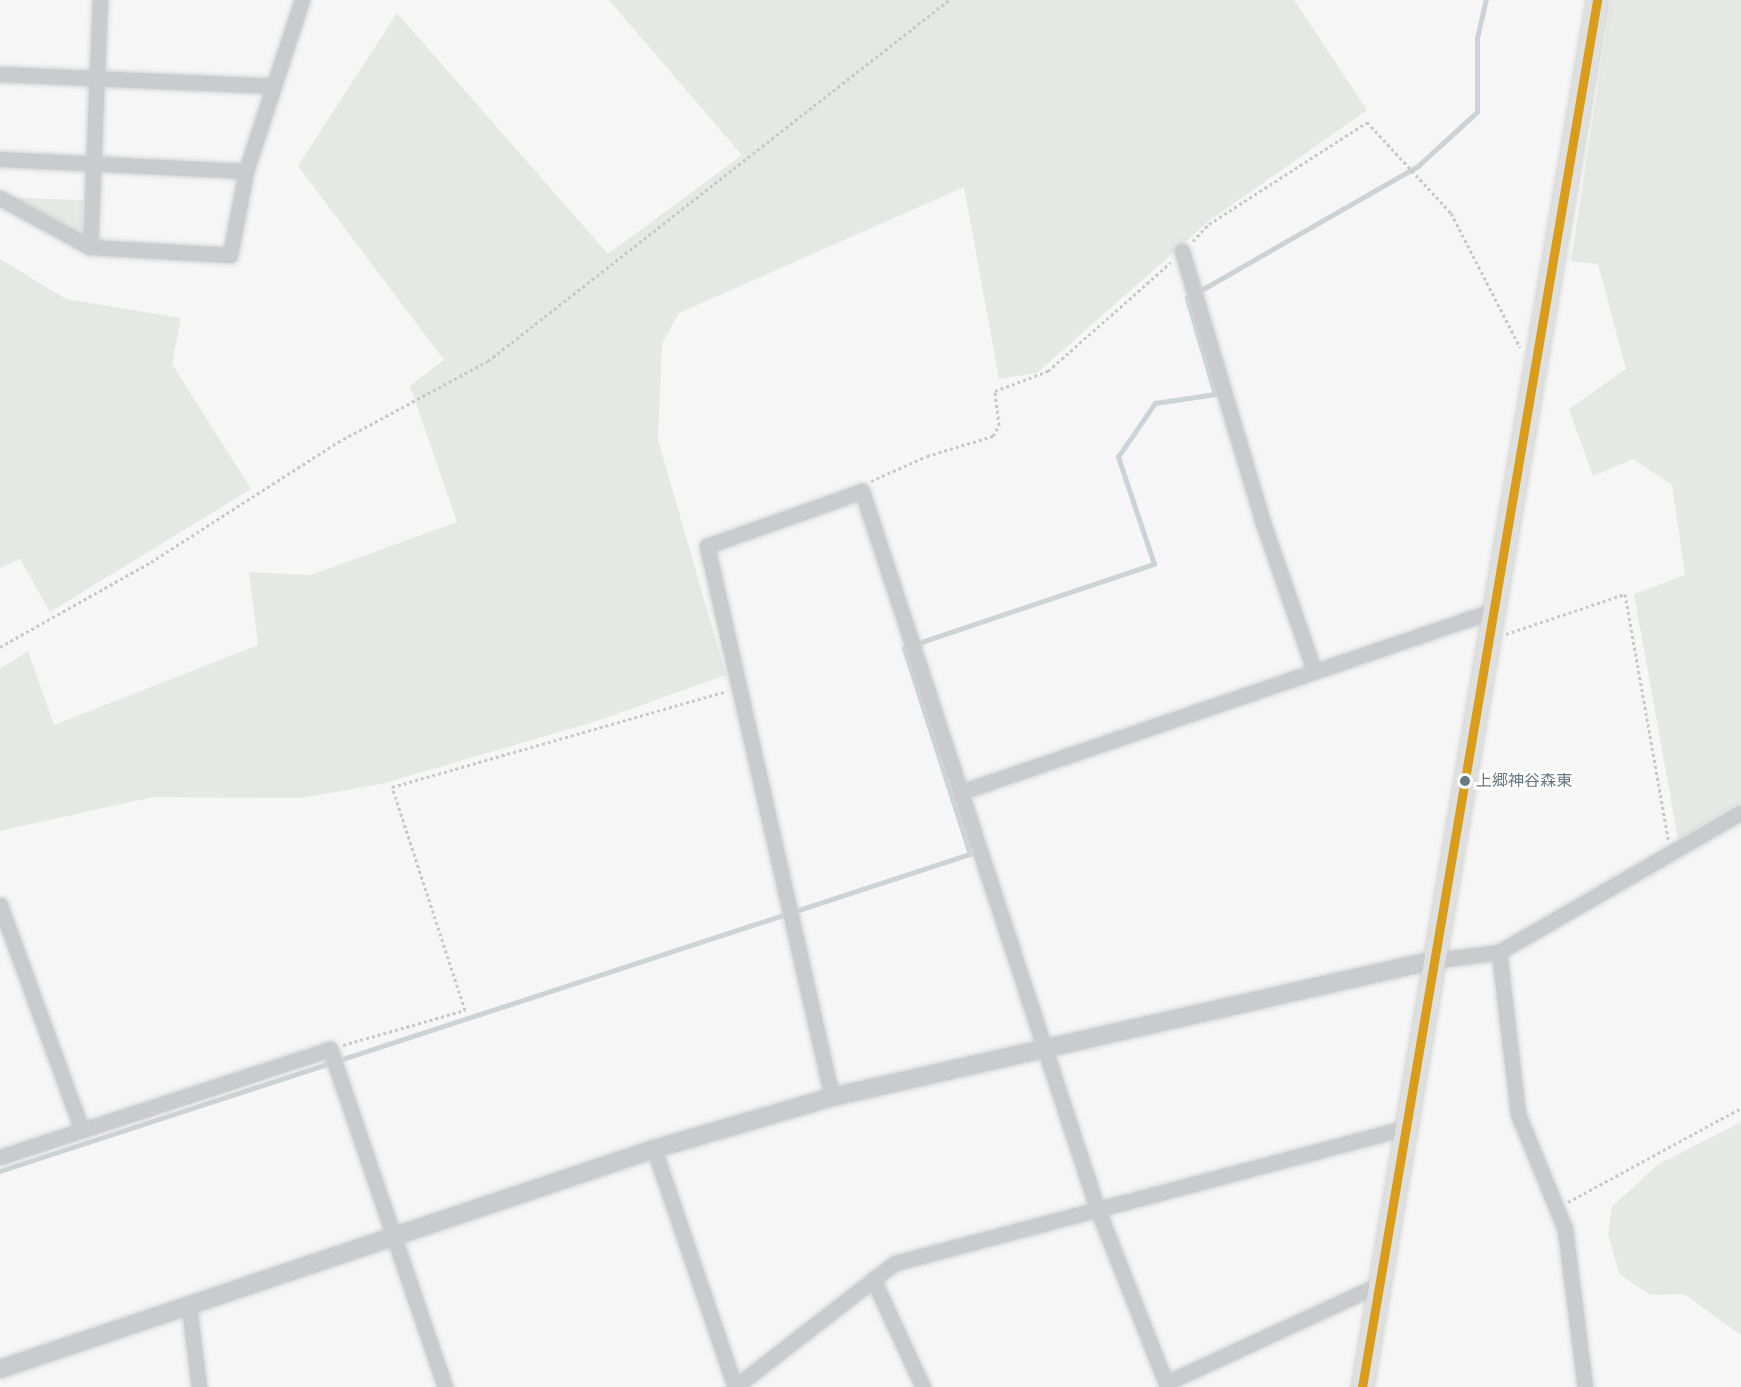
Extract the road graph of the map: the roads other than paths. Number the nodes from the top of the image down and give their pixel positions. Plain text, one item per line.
1 (100, 0) edge
2 (302, 0) edge
3 (1597, 0) edge
4 (0, 74) edge
5 (97, 78) junction
6 (274, 86) junction
7 (0, 159) edge
8 (93, 162) junction
9 (246, 171) junction
10 (0, 198) edge
11 (90, 247) junction
12 (1182, 251) road end
13 (1492, 610) junction
14 (1314, 670) junction
15 (961, 792) junction
16 (1741, 812) edge
17 (0, 905) edge
18 (1499, 952) junction
19 (1430, 961) junction
20 (1043, 1049) junction
21 (832, 1097) junction
22 (1404, 1128) junction
23 (81, 1130) junction
24 (654, 1149) junction
25 (0, 1157) edge
26 (1097, 1208) junction
27 (395, 1237) junction
28 (873, 1279) junction
29 (1376, 1286) junction
30 (189, 1306) junction
31 (0, 1369) edge
32 (199, 1387) edge
33 (445, 1387) edge
34 (735, 1387) edge
35 (923, 1387) edge
36 (1362, 1387) edge
37 (1585, 1387) edge

1 - 5 street
2 - 6 street
3 - 13 main road
4 - 5 street
5 - 6 street
5 - 8 street
6 - 9 street
7 - 8 street
8 - 9 street
8 - 11 street
9 - 11 street
10 - 11 street
12 - 14 street
13 - 14 street
13 - 19 main road
14 - 15 street
15 - 20 street
15 - 21 street
16 - 18 street
17 - 23 street
18 - 19 street
18 - 37 street
19 - 20 street
19 - 22 main road
20 - 21 street
20 - 26 street
21 - 24 street
22 - 26 street
22 - 29 main road
23 - 25 street
23 - 27 street
24 - 27 street
24 - 34 street
26 - 28 street
26 - 29 street
27 - 30 street
27 - 33 street
28 - 34 street
28 - 35 street
29 - 36 main road
30 - 31 street
30 - 32 street

